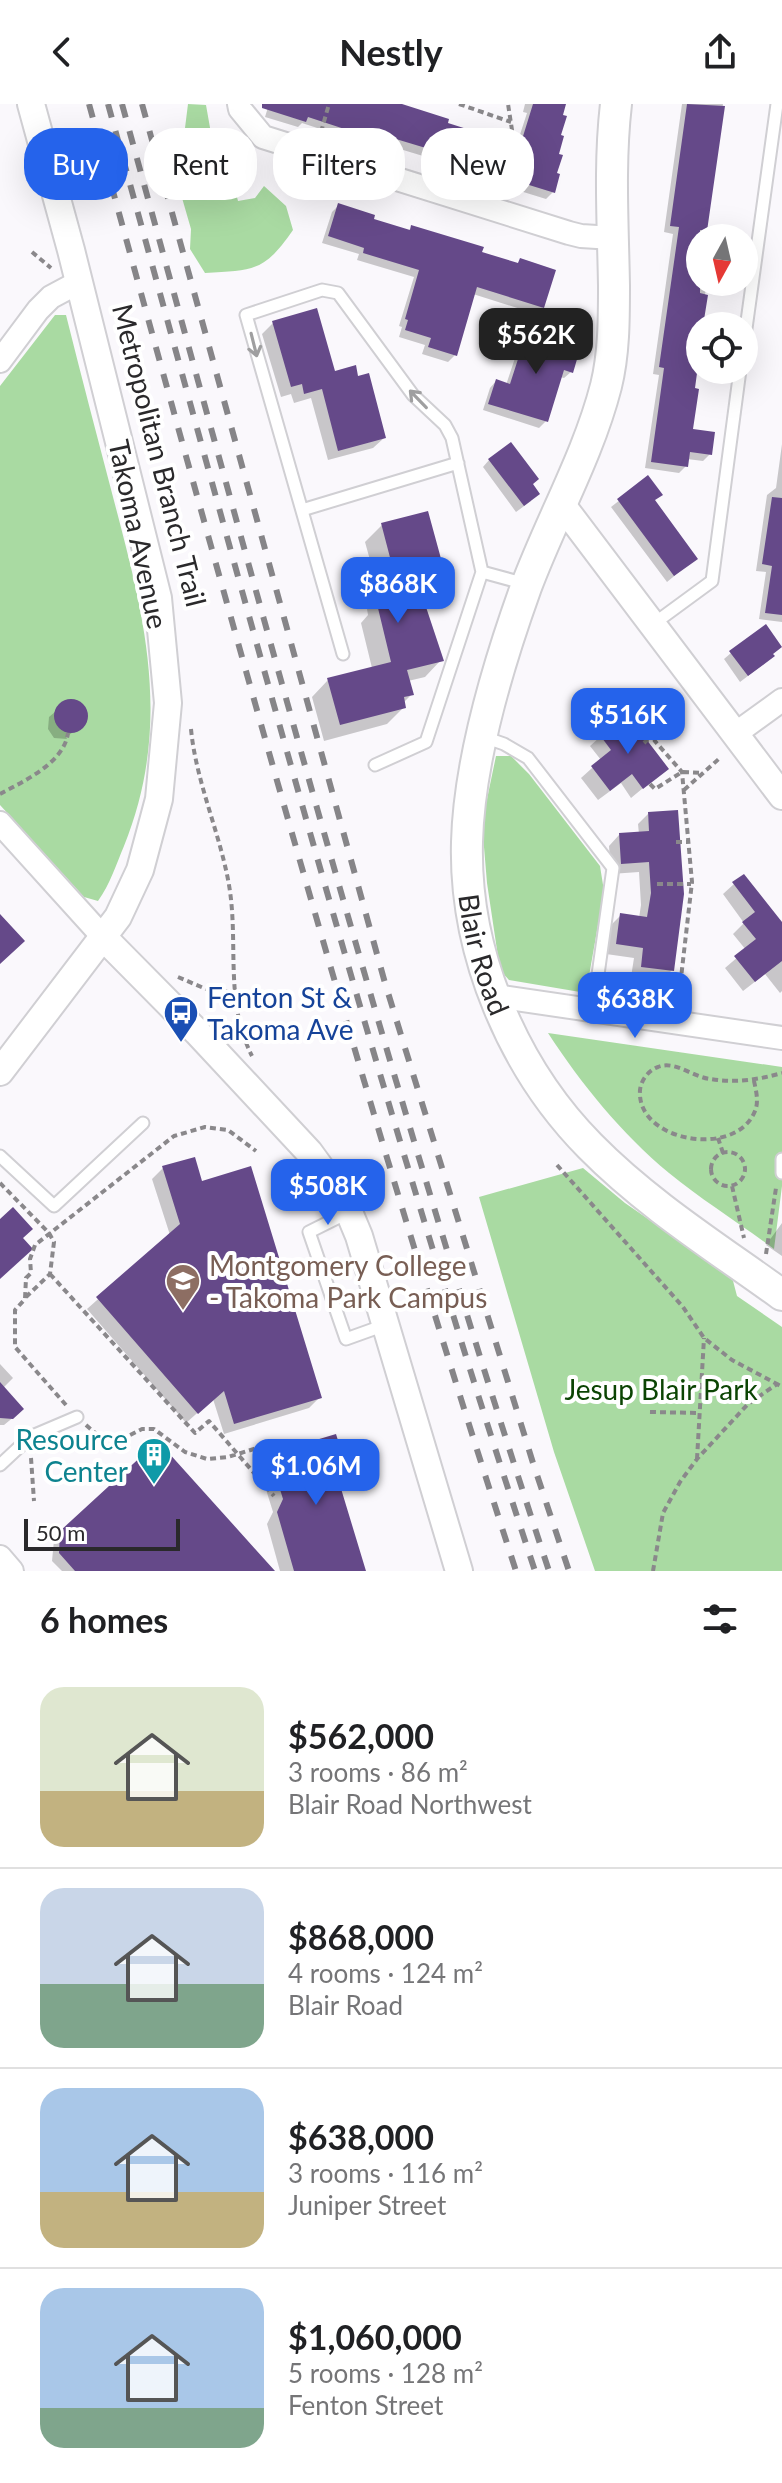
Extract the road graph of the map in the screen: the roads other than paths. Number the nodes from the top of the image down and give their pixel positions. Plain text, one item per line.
1 (31, 104) edge
2 (239, 104) edge
3 (616, 104) edge
4 (777, 104) edge
5 (613, 238) junction
6 (67, 277) junction
7 (748, 312) edge
8 (0, 361) edge
9 (738, 384) edge
10 (458, 463) junction
11 (562, 505) junction
12 (302, 510) junction
13 (482, 572) junction
14 (527, 584) junction
15 (652, 625) junction
16 (343, 654) dead end
17 (782, 700) edge
18 (735, 734) junction
19 (483, 736) junction
20 (375, 765) dead end
21 (782, 796) edge
22 (0, 823) edge
23 (103, 937) junction
24 (495, 996) junction
25 (593, 1010) junction
26 (782, 1038) edge
27 (0, 1072) edge
28 (143, 1123) dead end
29 (0, 1156) edge
30 (349, 1212) junction
31 (782, 1295) edge
32 (386, 1324) junction
33 (77, 1417) road end
34 (0, 1465) edge
35 (0, 1557) edge
36 (12, 1571) edge
37 (459, 1571) edge

1 - 6 street, Takoma Avenue
2 - 5 street
3 - 5 main road, Blair Road
4 - 7 lane
5 - 11 main road, Blair Road
6 - 8 street
6 - 23 street, Takoma Avenue
9 - 15 lane
10 - 12 lane
10 -> 12 lane
10 - 13 lane
11 - 14 main road, Blair Road
11 - 15 street
12 - 16 lane
13 - 14 lane
13 - 20 lane
14 - 19 main road, Blair Road
15 - 18 street
17 - 18 street
18 - 21 street
19 - 24 main road, Blair Road
19 - 25 lane
22 - 23 street
23 - 27 street, Takoma Avenue
23 - 30 street
24 - 25 street
24 - 31 main road, Blair Road
25 - 26 street
28 - 29 lane
30 - 32 street
30 - 32 lane
32 - 37 street
33 - 34 lane
35 - 36 street

